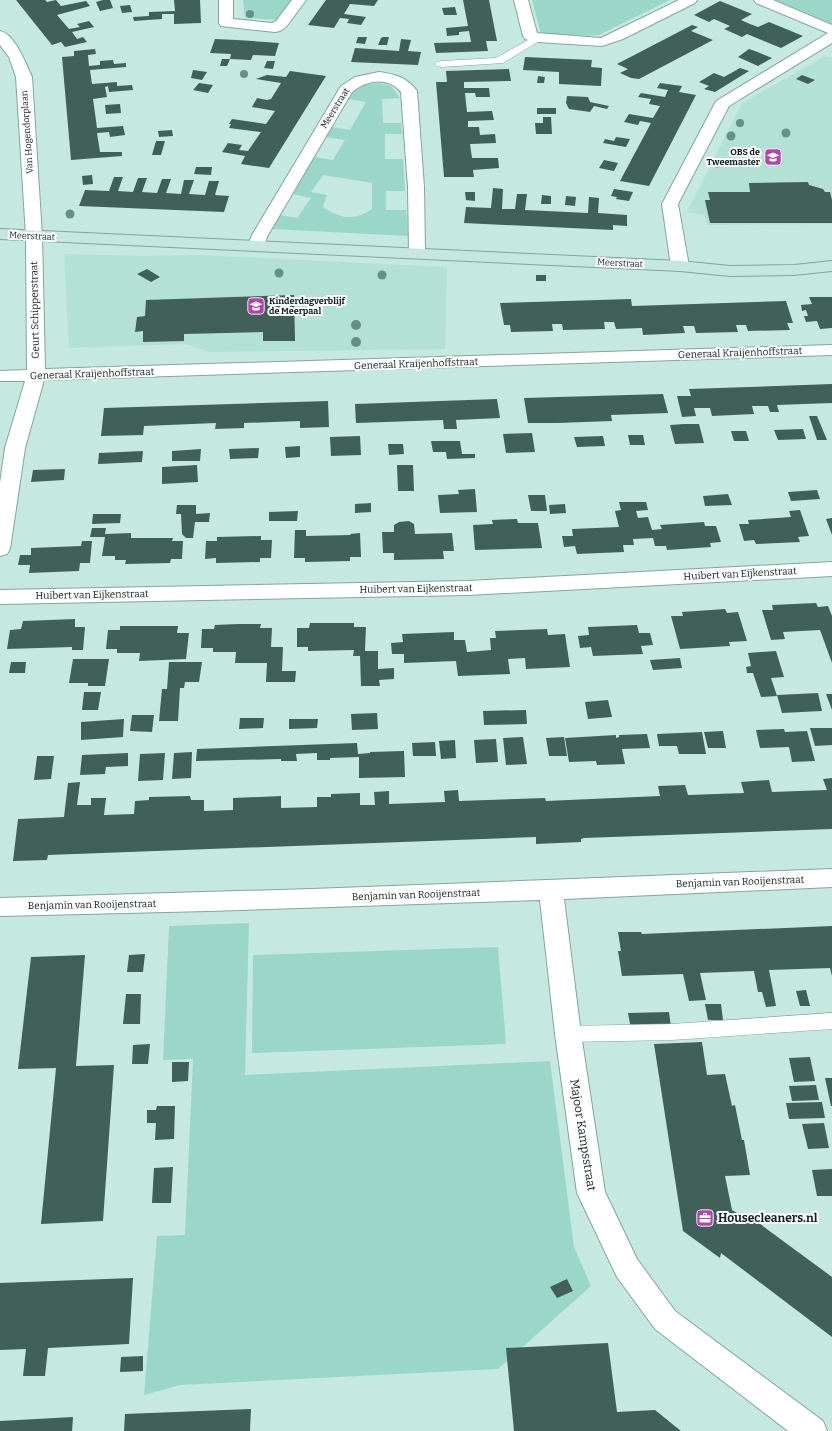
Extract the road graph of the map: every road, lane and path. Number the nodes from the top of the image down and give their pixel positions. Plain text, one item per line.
1 (226, 0) edge
2 (299, 0) edge
3 (521, 0) edge
4 (690, 0) edge
5 (761, 0) edge
6 (832, 30) edge
7 (0, 35) edge
8 (832, 37) edge
9 (538, 38) junction
10 (441, 64) dead end
11 (0, 234) edge
12 (34, 236) junction
13 (256, 245) junction
14 (417, 253) junction
15 (832, 256) edge
16 (680, 266) junction
17 (832, 266) edge
18 (832, 350) edge
19 (36, 375) junction
20 (0, 376) edge
21 (0, 549) edge
22 (832, 569) edge
23 (0, 597) edge
24 (832, 878) edge
25 (551, 890) junction
26 (0, 907) edge
27 (832, 1021) edge
28 (568, 1034) junction
29 (812, 1431) edge

1 - 2 street
3 - 9 street
4 - 9 street
5 - 6 street
7 - 12 street, Van Hogendorplaan
8 - 16 street
9 - 10 lane
11 - 12 street, Meerstraat
12 - 13 street, Meerstraat
12 - 19 street, Geurt Schipperstraat
13 - 14 street, Meerstraat
13 - 14 street, Meerstraat
14 - 16 street, Meerstraat
15 - 16 street, Meerstraat
16 - 17 street, Meerstraat
18 - 19 street, Generaal Kraijenhoffstraat
19 - 20 street, Generaal Kraijenhoffstraat
19 - 21 street, Geurt Schipperstraat
22 - 23 street, Huibert van Eijkenstraat
24 - 25 street, Benjamin van Rooijenstraat
25 - 26 street, Benjamin van Rooijenstraat
25 - 28 street, Majoor Kampsstraat
27 - 28 lane
28 - 29 street, Majoor Kampsstraat

